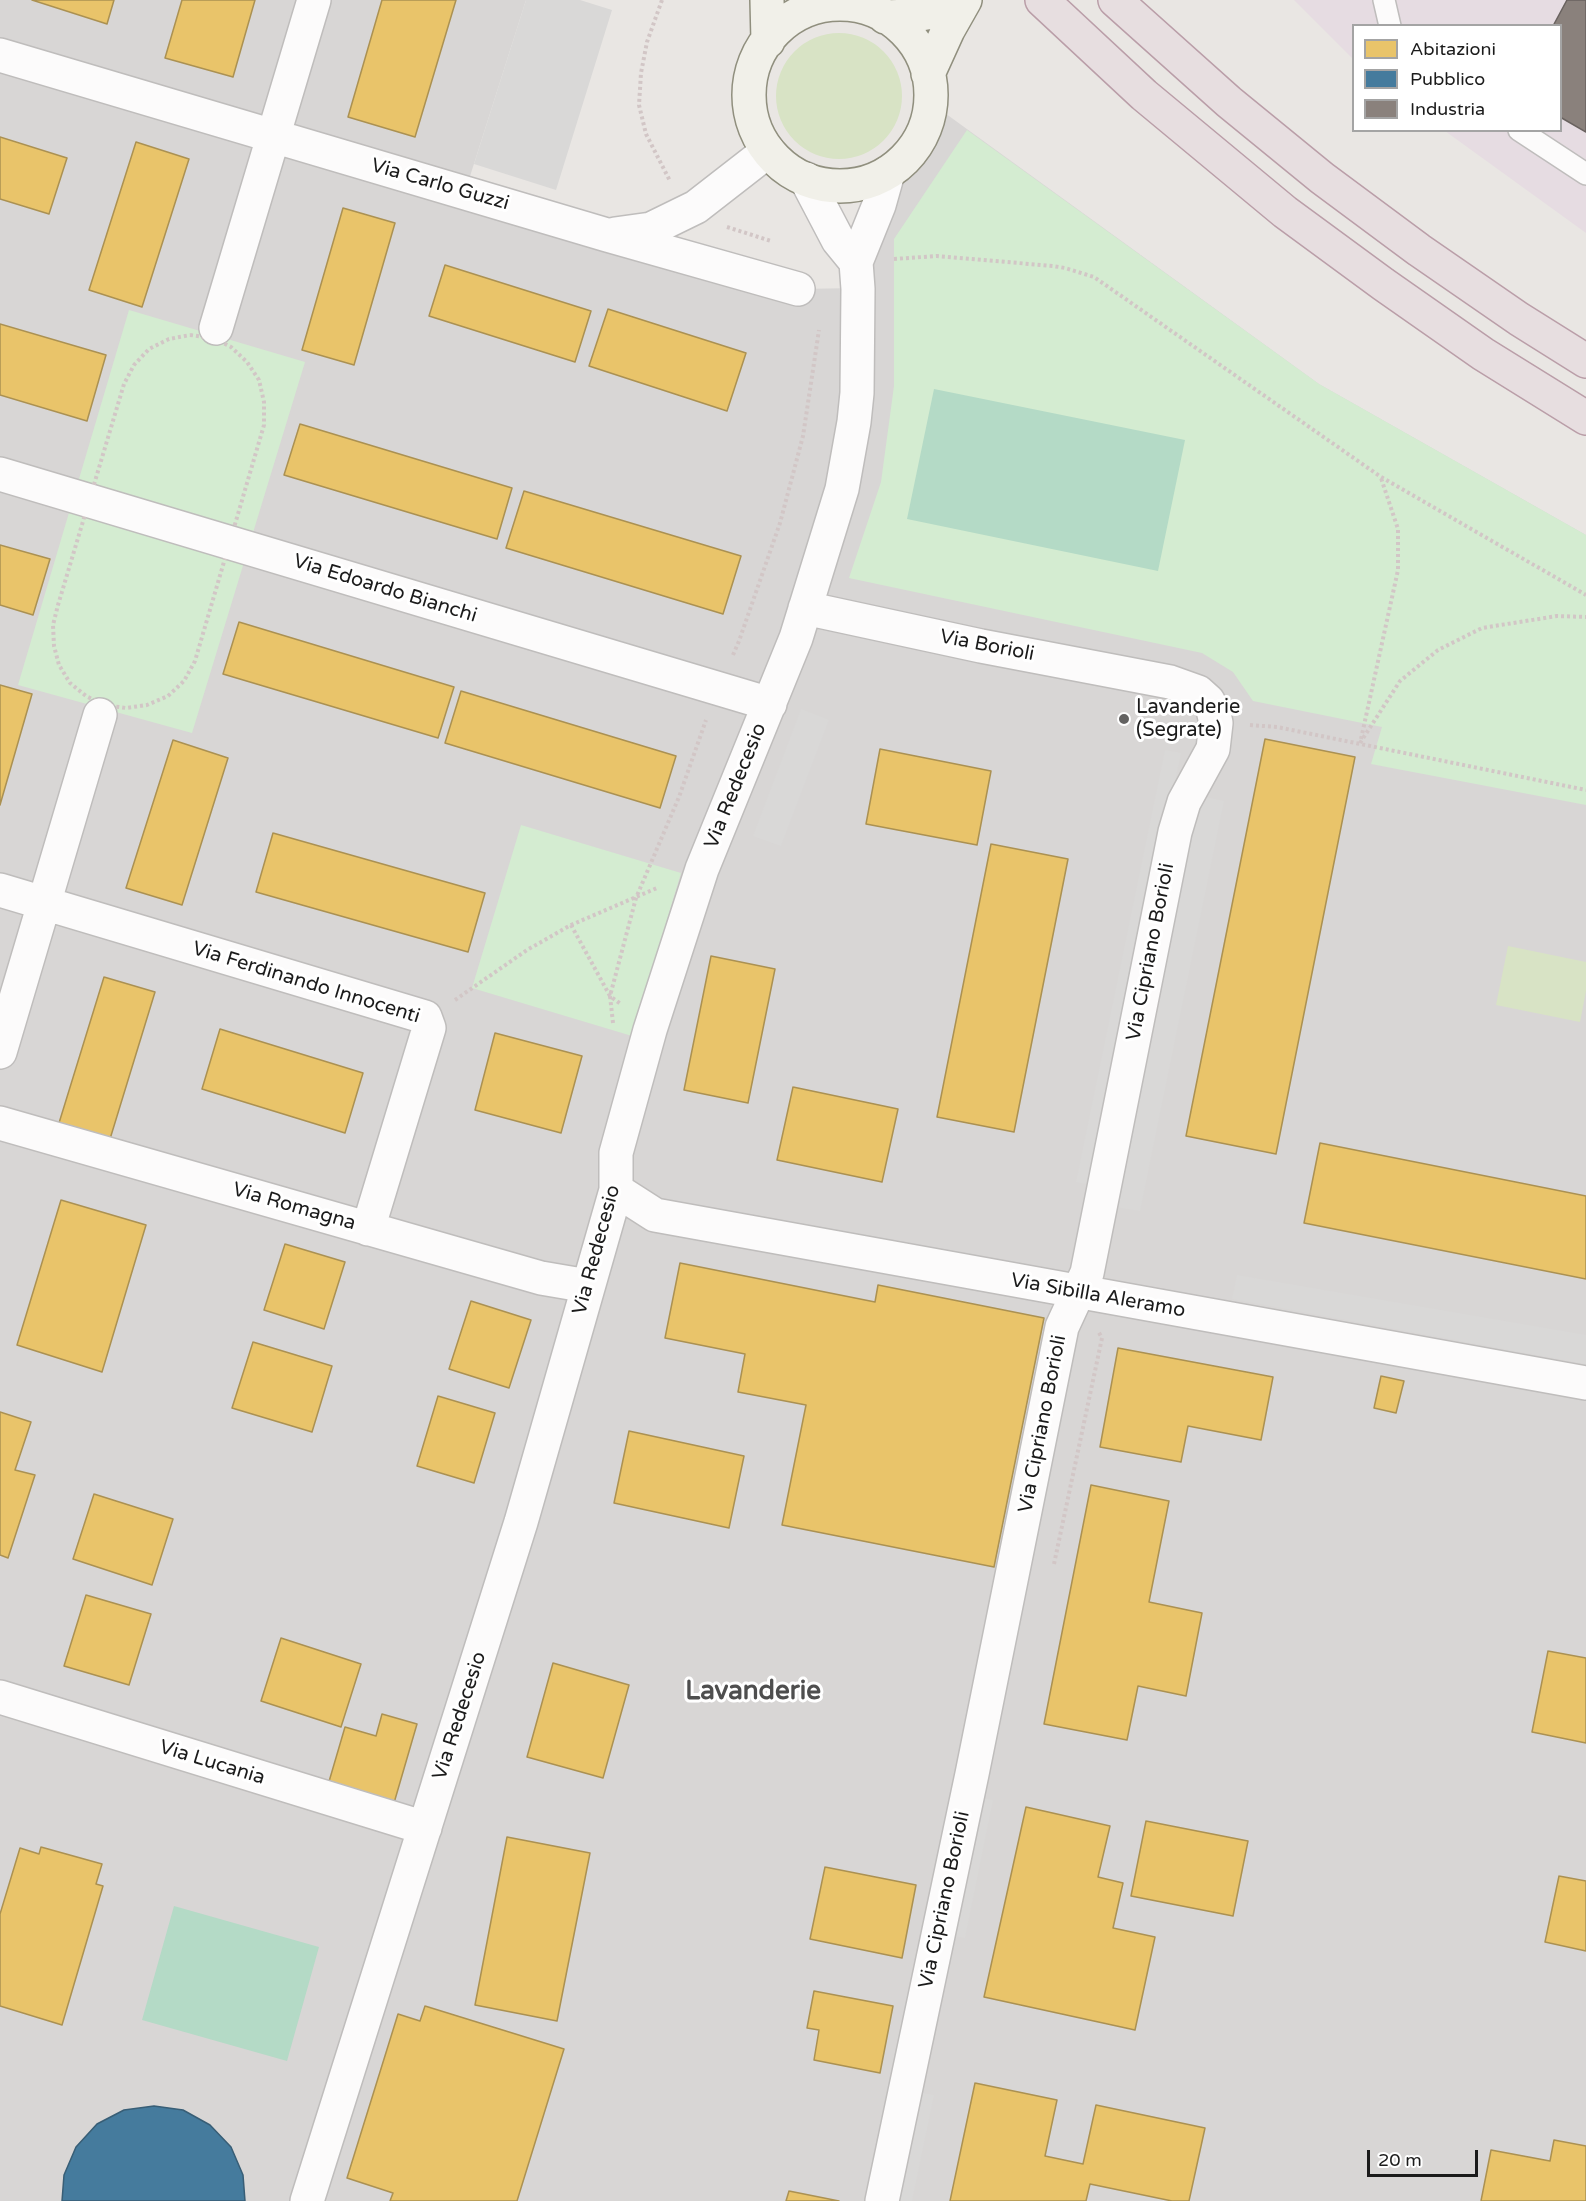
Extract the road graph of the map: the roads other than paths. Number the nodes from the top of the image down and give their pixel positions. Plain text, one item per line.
1 (314, 0) edge
2 (767, 0) edge
3 (954, 0) edge
4 (965, 0) edge
5 (1042, 0) edge
6 (1114, 0) edge
7 (1384, 0) edge
8 (864, 8) edge
9 (1390, 24) edge
10 (768, 41) junction
11 (0, 55) edge
12 (928, 74) junction
13 (1522, 132) edge
14 (273, 136) junction
15 (768, 151) junction
16 (888, 173) junction
17 (1586, 174) edge
18 (806, 179) junction
19 (607, 235) junction
20 (856, 262) junction
21 (798, 289) dead end
22 (216, 328) dead end
23 (1586, 361) edge
24 (1586, 418) edge
25 (0, 474) edge
26 (805, 608) junction
27 (770, 704) junction
28 (100, 715) dead end
29 (1216, 723) joint
30 (0, 891) edge
31 (44, 903) junction
32 (0, 1052) edge
33 (0, 1123) edge
34 (616, 1190) junction
35 (368, 1228) junction
36 (588, 1286) junction
37 (1077, 1293) junction
38 (1586, 1383) edge
39 (0, 1697) edge
40 (425, 1828) junction
41 (307, 2201) edge
42 (882, 2201) edge

1 - 14 street
2 - 10 street
3 - 8 street
4 - 12 street
5 - 24 highway
6 - 23 highway
7 - 9 lane
8 - 10 street
8 - 12 street
10 - 15 street
11 - 14 street, Via Carlo Guzzi
12 - 16 street
13 - 17 lane
14 - 19 street, Via Carlo Guzzi
14 - 22 street
15 - 18 street
15 - 19 street, Via Carlo Guzzi
16 - 18 street
16 - 20 street, Via Redecesio
18 - 20 street
19 - 21 street, Via Carlo Guzzi
20 - 26 street, Via Redecesio
25 - 27 street, Via Edoardo Bianchi
26 - 27 street, Via Redecesio
26 - 29 street, Via Borioli
27 - 34 street, Via Redecesio
28 - 31 street
29 - 37 street, Via Cipriano Borioli
30 - 31 street, Via Ferdinando Innocenti
31 - 32 street
31 - 35 street, Via Ferdinando Innocenti
33 - 35 street, Via Romagna
34 - 36 street, Via Redecesio
34 - 37 street, Via Sibilla Aleramo
35 - 36 street, Via Romagna
36 - 40 street, Via Redecesio
37 - 38 street, Via Sibilla Aleramo
37 - 42 street, Via Cipriano Borioli
39 - 40 street, Via Lucania
40 - 41 street, Via Redecesio

